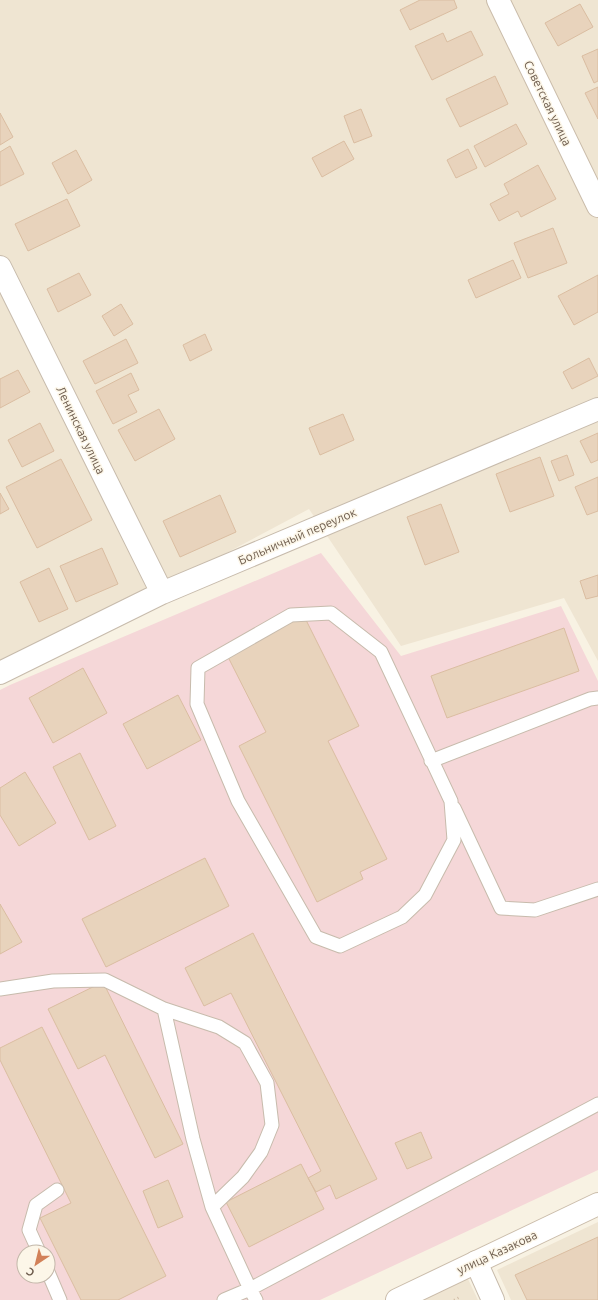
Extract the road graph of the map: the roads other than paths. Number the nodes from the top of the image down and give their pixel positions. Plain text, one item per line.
1 (498, 0) edge
2 (598, 206) edge
3 (0, 267) edge
4 (598, 409) edge
5 (162, 593) junction
6 (0, 673) edge
7 (598, 698) edge
8 (432, 761) junction
9 (451, 801) junction
10 (598, 889) edge
11 (0, 989) edge
12 (164, 1009) junction
13 (598, 1104) edge
14 (57, 1190) dead end
15 (598, 1204) edge
16 (212, 1207) junction
17 (35, 1244) edge
18 (476, 1262) junction
19 (53, 1284) edge
20 (253, 1295) edge
21 (60, 1300) edge
22 (224, 1300) edge
23 (396, 1300) edge
24 (493, 1300) edge

1 - 2 street, Советская улица
3 - 5 street, Ленинская улица
4 - 5 street, Больничный переулок
5 - 6 street, Больничный переулок
7 - 8 lane
8 - 9 lane
8 - 9 lane
9 - 10 lane
11 - 12 lane
12 - 16 lane
12 - 16 lane
13 - 20 lane
14 - 17 lane
15 - 18 street, улица Казакова
16 - 20 lane
18 - 23 street, улица Казакова
18 - 24 street
19 - 21 lane
20 - 22 lane

